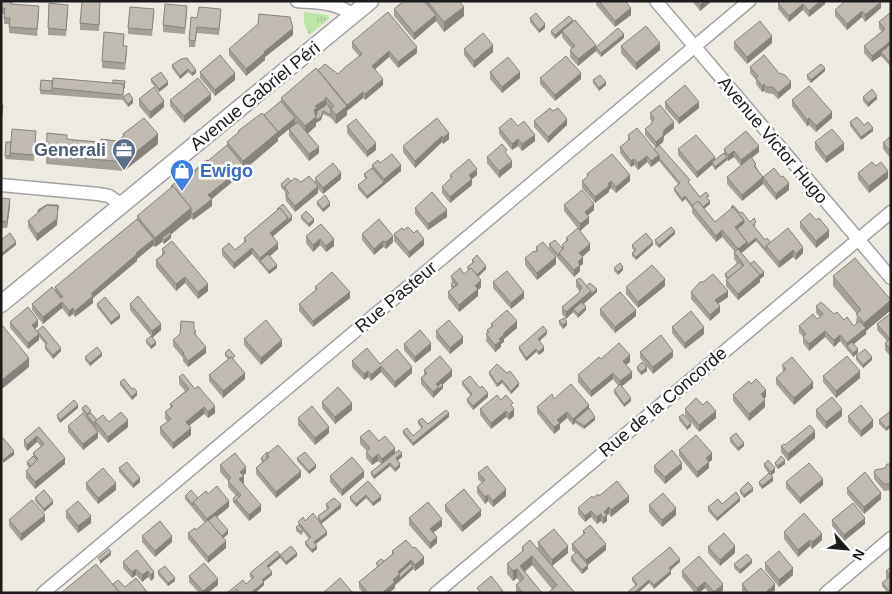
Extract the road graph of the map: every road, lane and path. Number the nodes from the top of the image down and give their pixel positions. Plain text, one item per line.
1 (297, 1) edge
2 (370, 1) edge
3 (656, 1) edge
4 (749, 1) edge
5 (353, 15) junction
6 (694, 47) junction
7 (1, 185) edge
8 (122, 205) junction
9 (891, 212) edge
10 (857, 240) junction
11 (891, 278) edge
12 (1, 304) edge
13 (891, 538) edge
14 (43, 593) edge
15 (436, 593) edge
16 (826, 593) edge

1 - 5 street
2 - 5 street, Avenue Gabriel Péri
3 - 6 street, Avenue Victor Hugo
4 - 6 street, Rue Pasteur
5 - 8 street, Avenue Gabriel Péri
6 - 10 street, Avenue Victor Hugo
6 - 14 street, Rue Pasteur
7 - 8 street
8 - 12 street, Avenue Gabriel Péri
9 - 10 street, Rue de la Concorde
10 - 11 street, Avenue Victor Hugo
10 - 15 street, Rue de la Concorde
13 - 16 street

